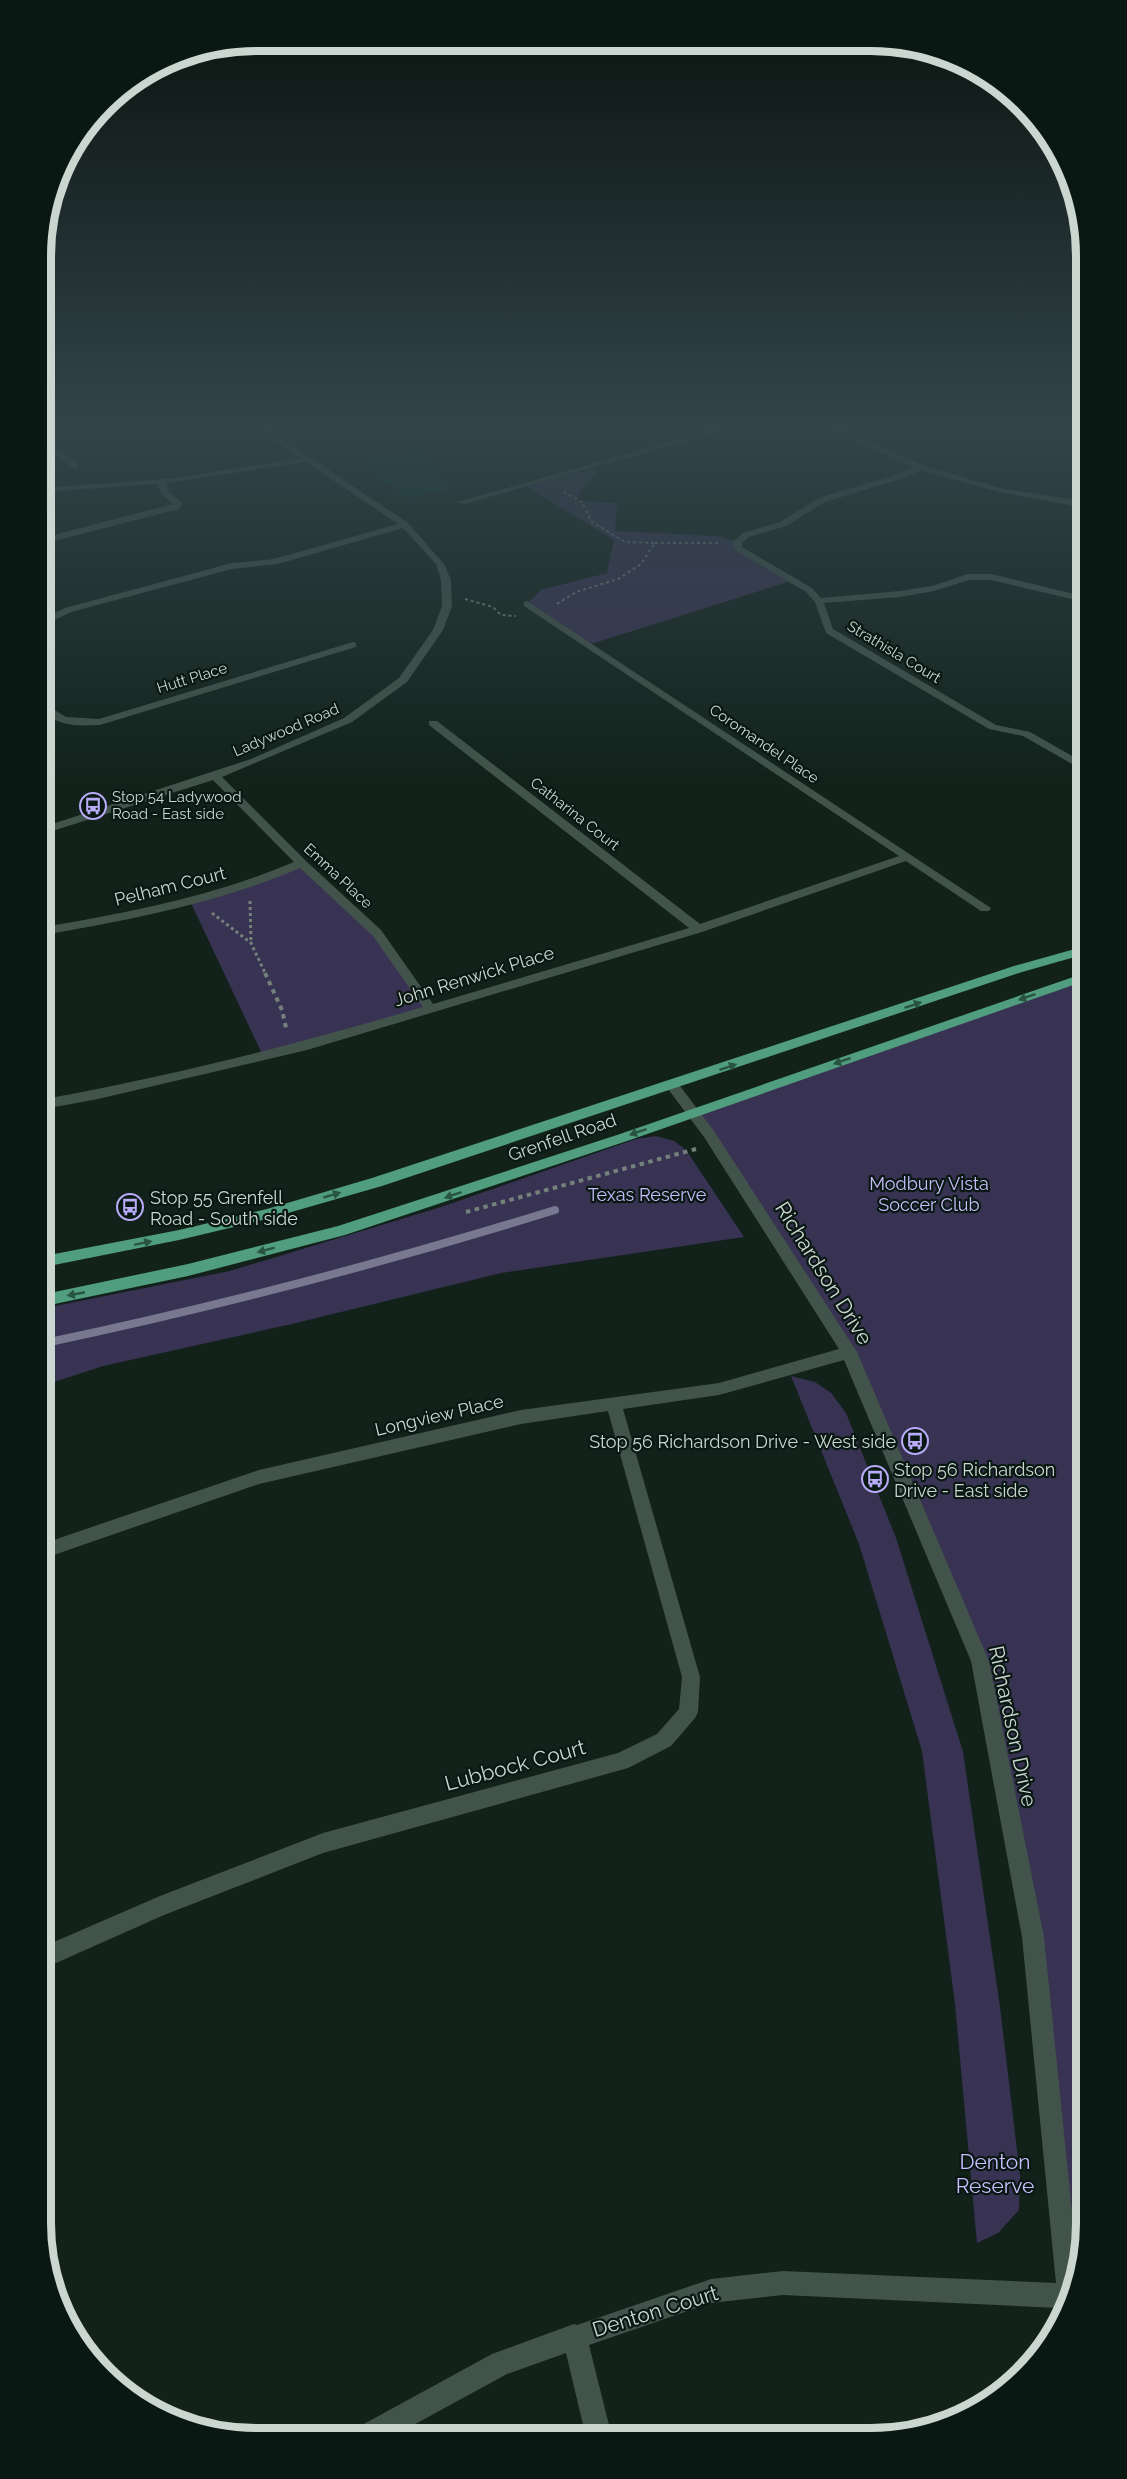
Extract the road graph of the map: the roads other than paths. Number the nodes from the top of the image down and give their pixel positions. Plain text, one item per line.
1 (328, 547) edge
2 (424, 547) edge
3 (738, 547) edge
4 (1076, 597) dead end
5 (819, 601) junction
6 (527, 604) dead end
7 (51, 618) edge
8 (353, 645) dead end
9 (51, 715) edge
10 (434, 723) dead end
11 (1076, 763) edge
12 (215, 776) junction
13 (51, 828) edge
14 (907, 857) junction
15 (302, 863) junction
16 (985, 908) dead end
17 (698, 928) junction
18 (51, 929) edge
19 (1076, 953) edge
20 (1076, 980) edge
21 (430, 1008) junction
22 (672, 1085) junction
23 (51, 1103) edge
24 (693, 1113) junction
25 (51, 1261) edge
26 (51, 1299) edge
27 (849, 1352) junction
28 (614, 1405) junction
29 (51, 1549) edge
30 (51, 1954) edge
31 (1068, 2279) edge
32 (1060, 2300) edge
33 (574, 2336) junction
34 (382, 2428) edge
35 (597, 2428) edge

1 - 7 street
2 - 12 street, Ladywood Road
3 - 5 street
4 - 5 street
5 - 11 street, Strathisla Court
6 - 14 street, Coromandel Place
8 - 9 street, Hutt Place
10 - 17 street, Catharina Court
12 - 13 street, Ladywood Road
12 - 15 street, Emma Place
14 - 16 street, Coromandel Place
14 - 17 street, John Renwick Place
15 - 18 street, Pelham Court
15 - 21 street, Emma Place
17 - 21 street, John Renwick Place
22 -> 19 main road, Grenfell Road
20 -> 24 main road, Grenfell Road
21 - 23 street, John Renwick Place
22 - 24 street, Richardson Drive
25 -> 22 main road, Grenfell Road
24 -> 26 main road, Grenfell Road
24 - 27 street, Richardson Drive
27 - 28 street, Longview Place
27 - 31 street, Richardson Drive
28 - 29 street, Longview Place
28 - 30 street, Lubbock Court
32 - 33 street, Denton Court
33 - 34 street, Denton Court
33 - 35 street

